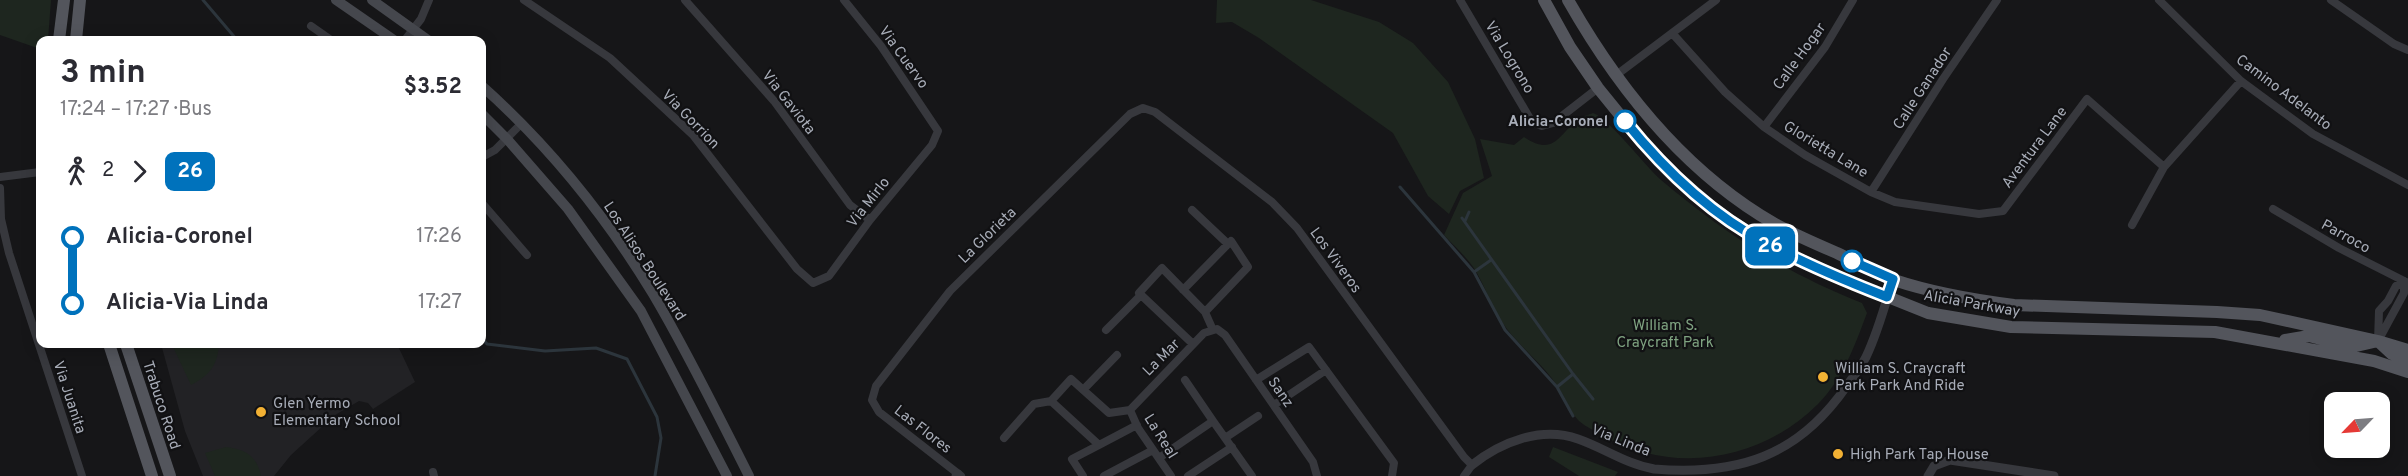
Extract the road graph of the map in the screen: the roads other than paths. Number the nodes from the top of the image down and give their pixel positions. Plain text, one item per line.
1 (64, 0) edge
2 (80, 0) edge
3 (336, 0) edge
4 (372, 0) edge
5 (429, 0) edge
6 (524, 0) edge
7 (685, 0) edge
8 (844, 0) edge
9 (1460, 0) edge
10 (1544, 0) edge
11 (1568, 0) edge
12 (1716, 0) edge
13 (1853, 0) edge
14 (1997, 0) edge
15 (2159, 0) edge
16 (2331, 0) edge
17 (311, 26) dead end
18 (413, 29) junction
19 (1672, 33) junction
20 (60, 36) edge
21 (76, 36) edge
22 (325, 36) edge
23 (388, 36) edge
24 (408, 36) edge
25 (423, 36) edge
26 (2408, 50) edge
27 (1615, 75) junction
28 (2241, 81) junction
29 (1598, 88) junction
30 (486, 90) edge
31 (1143, 108) joint
32 (486, 118) edge
33 (521, 124) junction
34 (1764, 127) junction
35 (938, 131) joint
36 (507, 139) junction
37 (486, 155) edge
38 (2164, 167) junction
39 (36, 172) edge
40 (0, 177) edge
41 (2408, 185) edge
42 (0, 188) edge
43 (1871, 192) junction
44 (486, 208) edge
45 (2273, 209) dead end
46 (1192, 210) dead end
47 (2003, 211) joint
48 (870, 220) junction
49 (2132, 225) dead end
50 (1228, 244) junction
51 (527, 255) dead end
52 (1893, 279) junction
53 (2406, 282) edge
54 (813, 283) joint
55 (1183, 290) junction
56 (1141, 295) junction
57 (1887, 297) junction
58 (1205, 312) junction
59 (1106, 330) dead end
60 (1215, 330) junction
61 (36, 336) edge
62 (2378, 341) junction
63 (2275, 342) junction
64 (1193, 344) junction
65 (40, 348) edge
66 (110, 348) edge
67 (127, 348) edge
68 (2408, 350) edge
69 (1117, 355) dead end
70 (2408, 362) edge
71 (1326, 370) junction
72 (2408, 372) edge
73 (1185, 380) dead end
74 (1256, 380) junction
75 (1083, 390) junction
76 (872, 400) joint
77 (1051, 401) junction
78 (1274, 405) junction
79 (1130, 410) junction
80 (1258, 416) dead end
81 (1213, 421) junction
82 (1137, 425) junction
83 (1004, 438) dead end
84 (1225, 438) junction
85 (1099, 445) junction
86 (1232, 447) junction
87 (1153, 450) junction
88 (1159, 458) junction
89 (1472, 465) junction
90 (1710, 474) edge
91 (958, 475) edge
92 (1317, 475) edge
93 (82, 476) edge
94 (152, 476) edge
95 (170, 476) edge
96 (727, 476) edge
97 (749, 476) edge
98 (1083, 476) edge
99 (1104, 476) edge
100 (1171, 476) edge
101 (1188, 476) edge
102 (1252, 476) edge
103 (1392, 476) edge
104 (1464, 476) edge
105 (1929, 476) edge
106 (2054, 476) edge

1 - 20 main road
2 - 21 main road
3 - 23 main road
4 - 18 main road
5 - 18 street
6 - 54 street, Via Gorrion
7 - 48 street, Via Gaviota
8 - 35 street, Via Cuervo
9 - 29 street, Via Logrono
10 - 29 main road, Alicia Parkway
11 - 27 main road, Alicia Parkway
12 - 19 street
13 - 34 street, Calle Hogar
14 - 43 street, Calle Ganador
15 - 28 street, Camino Adelanto
16 - 26 street
17 - 22 street
18 - 24 street
18 - 25 main road
19 - 27 street
19 - 34 street, Glorietta Lane
27 - 29 main road
27 - 52 main road, Alicia Parkway
28 - 38 street
28 - 41 street, Camino Adelanto
29 - 57 main road, Alicia Parkway
30 - 33 main road, Los Alisos Boulevard
31 - 76 street, La Glorieta
31 - 89 street, Los Viveros
32 - 36 main road, Los Alisos Boulevard
33 - 36 street
33 - 97 main road, Los Alisos Boulevard
34 - 43 street, Glorietta Lane
35 - 48 street, Via Mirlo
36 - 37 street
36 - 96 main road, Los Alisos Boulevard
38 - 47 street, Aventura Lane
38 - 49 street
39 - 40 street
42 - 61 street, Via Juanita
43 - 47 street, Glorietta Lane
44 - 51 street
45 - 53 street, Parroco
46 - 50 street
48 - 54 street, Via Mirlo
50 - 55 street
50 - 58 street
52 - 57 street, Via Linda
52 - 62 main road, Alicia Parkway
53 - 62 street
53 - 62 street
55 - 56 street
55 - 58 street
56 - 59 street
56 - 64 street
57 - 63 main road, Alicia Parkway
57 - 90 street, Via Linda
58 - 60 street, Sanz
60 - 64 street, La Mar
60 - 74 street, Sanz
62 - 63 main road
62 - 68 main road, Alicia Parkway
62 - 70 main road
63 - 72 main road, Alicia Parkway
64 - 79 street, La Mar
65 - 93 street, Via Juanita
66 - 94 main road, Trabuco Road
67 - 95 main road, Trabuco Road
69 - 75 street
71 - 74 street
71 - 78 street
71 - 103 street
73 - 81 street
74 - 78 street, Sanz
75 - 77 street
75 - 79 street
76 - 91 street, Las Flores
77 - 83 street
77 - 85 street
78 - 92 street, Sanz
79 - 82 street, La Real
80 - 84 street
81 - 84 street
81 - 88 street
82 - 85 street
82 - 87 street, La Real
84 - 86 street
85 - 98 street
86 - 101 street
86 - 102 street
87 - 88 street, La Real
87 - 99 street
88 - 100 street, La Real
89 - 90 street, Via Linda
89 - 104 street, Via Linda
105 - 106 street

